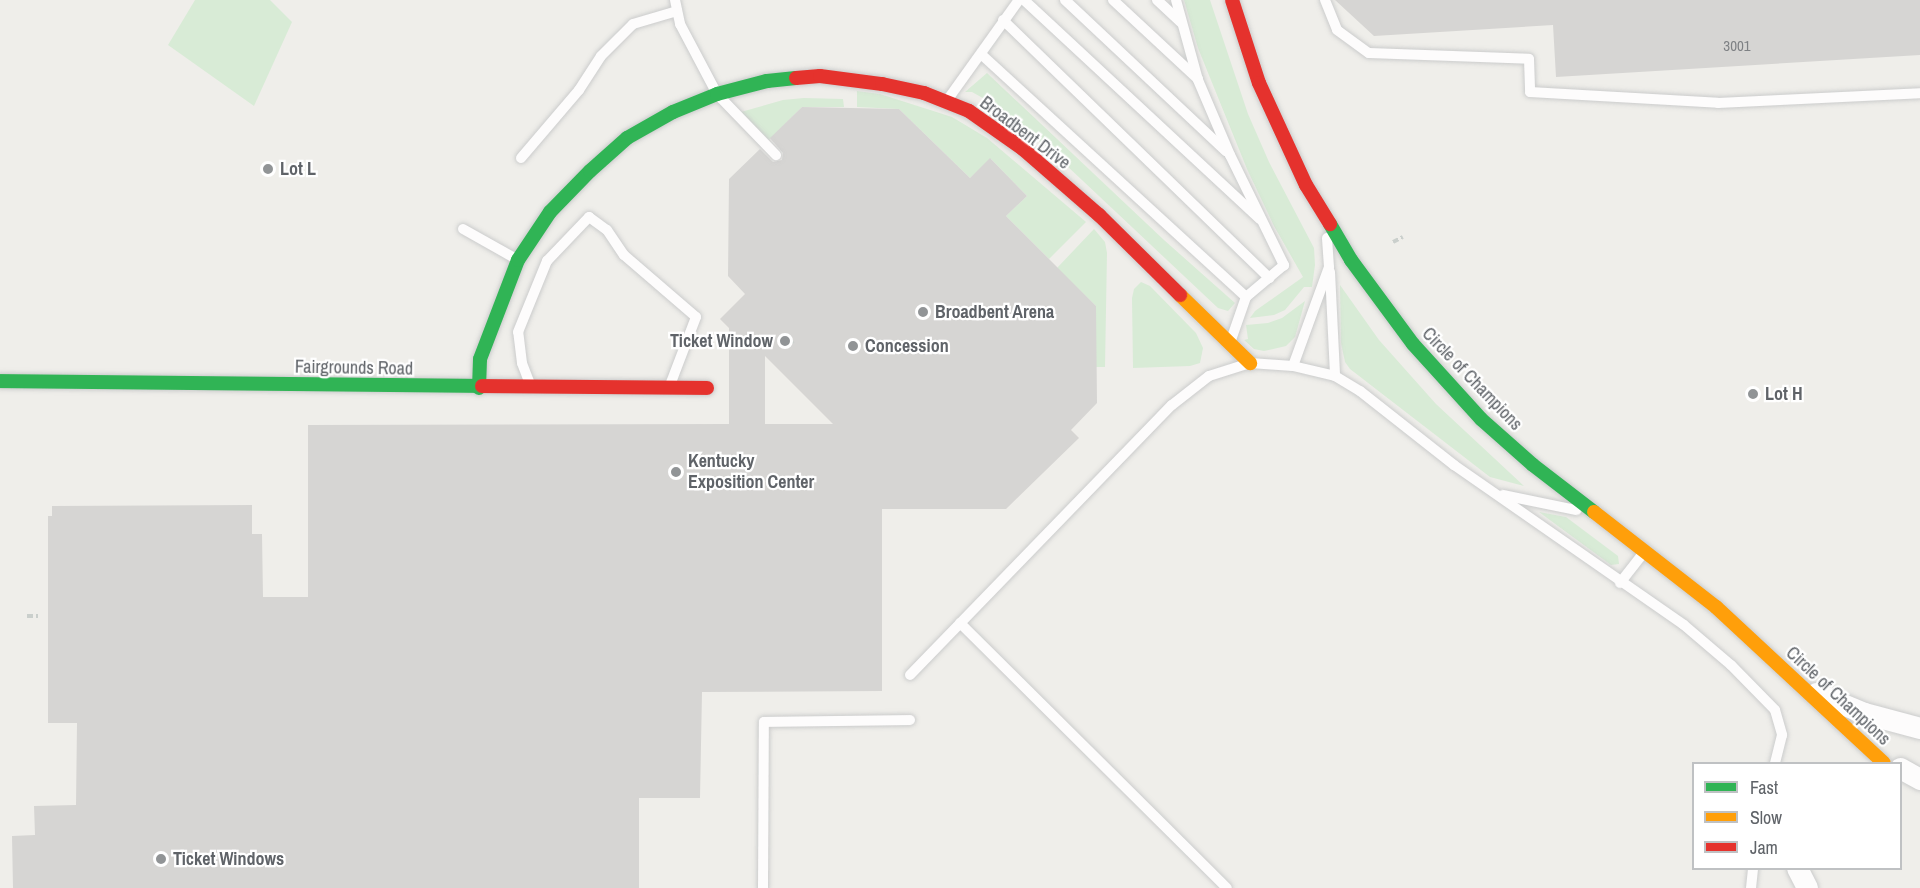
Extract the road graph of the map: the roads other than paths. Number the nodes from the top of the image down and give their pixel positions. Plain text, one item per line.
1 (1019, 0) edge
2 (1024, 0) edge
3 (1065, 0) edge
4 (1113, 0) edge
5 (1157, 0) edge
6 (1176, 0) edge
7 (1232, 0) edge
8 (1325, 0) edge
9 (676, 5) edge
10 (1003, 20) junction
11 (1182, 23) junction
12 (982, 55) junction
13 (1198, 80) junction
14 (1920, 93) edge
15 (717, 94) junction
16 (946, 102) junction
17 (776, 155) dead end
18 (1230, 155) junction
19 (521, 158) dead end
20 (1326, 221) junction
21 (1265, 224) junction
22 (463, 229) dead end
23 (518, 260) junction
24 (1329, 267) junction
25 (1269, 278) junction
26 (1246, 297) junction
27 (1230, 343) junction
28 (1250, 363) junction
29 (1293, 366) junction
30 (1335, 376) junction
31 (0, 381) edge
32 (479, 388) junction
33 (531, 388) junction
34 (669, 388) junction
35 (707, 388) dead end
36 (1496, 494) junction
37 (1600, 515) junction
38 (1645, 552) junction
39 (1620, 583) junction
40 (960, 623) junction
41 (910, 675) dead end
42 (1803, 688) junction
43 (910, 720) dead end
44 (1920, 728) edge
45 (1775, 762) edge
46 (1883, 762) edge
47 (1902, 769) edge
48 (1920, 779) edge
49 (1753, 870) edge
50 (1797, 870) edge
51 (1798, 870) edge
52 (763, 888) edge
53 (1227, 888) edge
54 (1751, 888) edge
55 (1794, 888) edge
56 (1807, 888) edge

1 - 10 lane
2 - 21 lane
3 - 18 lane
4 - 13 lane
5 - 11 lane
6 - 11 lane
7 - 20 street, Circle of Champions
8 - 14 lane
9 - 15 lane
9 - 19 lane
10 - 12 lane
10 - 25 lane
11 - 13 lane
12 - 16 lane
12 - 26 lane
13 - 18 lane
15 - 16 street, Broadbent Drive
15 - 17 lane
15 - 23 street, Broadbent Drive
16 - 27 street, Broadbent Drive
18 - 21 lane
20 - 24 lane
20 - 37 street, Circle of Champions
21 - 25 lane
22 - 23 lane
23 - 32 street, Broadbent Drive
24 - 29 lane
24 - 30 lane
25 - 26 lane
26 - 27 lane
27 - 28 street, Broadbent Drive
28 - 29 lane
28 - 40 lane
29 - 30 lane
30 - 36 lane
31 - 32 street, Fairgrounds Road
32 - 33 street, Fairgrounds Road
33 - 34 street, Fairgrounds Road
33 - 34 lane
34 - 35 street, Fairgrounds Road
36 - 37 lane
36 - 39 lane
37 - 38 street, Circle of Champions
38 - 39 lane
38 - 42 street, Circle of Champions
39 - 45 lane
40 - 41 lane
40 - 53 lane
42 - 44 street
42 - 46 street, Circle of Champions
43 - 52 lane
47 - 48 street
49 - 54 lane
50 - 55 lane
51 - 56 street

